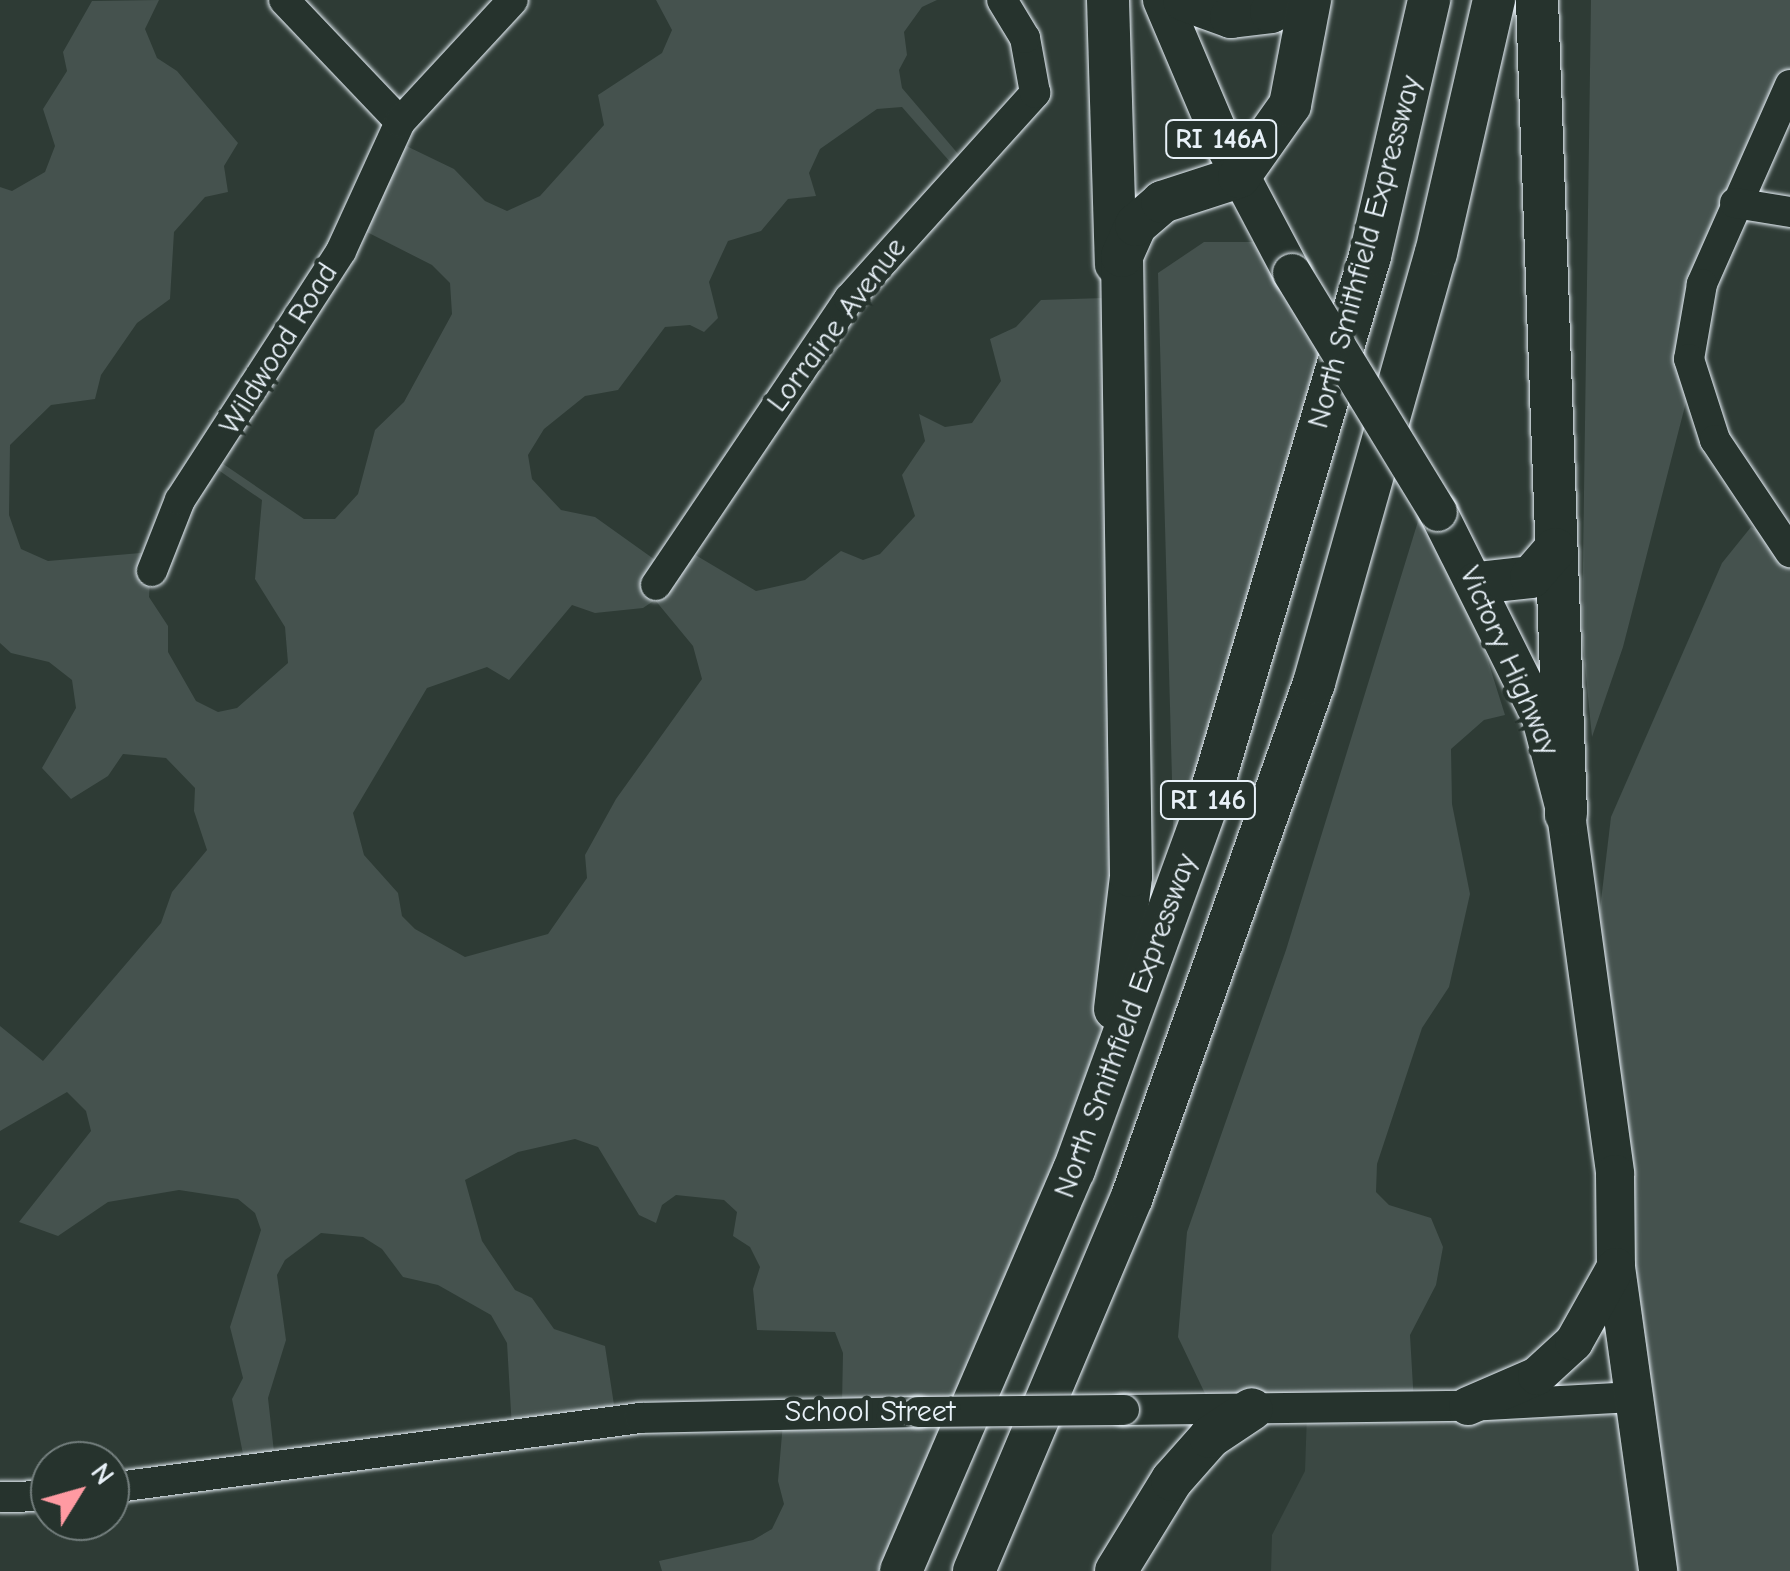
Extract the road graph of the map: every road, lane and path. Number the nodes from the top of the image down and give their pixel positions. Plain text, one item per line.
1 (284, 0) edge
2 (512, 0) edge
3 (1002, 0) edge
4 (1108, 0) edge
5 (1162, 0) edge
6 (1184, 0) edge
7 (1294, 0) edge
8 (1310, 0) edge
9 (1430, 0) edge
10 (1494, 0) edge
11 (1537, 0) edge
12 (1790, 86) edge
13 (400, 122) junction
14 (1239, 177) junction
15 (1735, 202) junction
16 (1790, 212) edge
17 (1117, 290) junction
18 (1556, 549) junction
19 (1789, 551) edge
20 (152, 571) dead end
21 (1477, 583) junction
22 (656, 585) dead end
23 (1566, 814) junction
24 (1074, 1170) junction
25 (1616, 1267) junction
26 (1634, 1396) junction
27 (1468, 1406) junction
28 (1252, 1410) junction
29 (130, 1485) edge
30 (30, 1496) edge
31 (0, 1497) edge
32 (901, 1571) edge
33 (974, 1571) edge
34 (1116, 1571) edge
35 (1658, 1571) edge

1 - 13 street
2 - 13 street, Wildwood Road
3 - 22 street, Lorraine Avenue
4 - 17 highway
5 - 14 main road, Victory Highway / RI 146A
6 - 7 highway
8 - 14 highway
9 - 24 highway, North Smithfield Expressway / RI 146
10 - 33 highway, RI 146
11 - 18 highway
12 - 15 street
13 - 20 street, Wildwood Road
14 - 17 highway
14 - 21 main road, Victory Highway / RI 146A, bridge
15 - 16 street
15 - 19 street
17 - 24 highway
18 - 21 highway
18 - 23 highway
21 - 23 main road, Victory Highway / RI 146A
23 - 25 main road, Victory Highway / RI 146A
24 - 32 highway, North Smithfield Expressway / RI 146
25 - 26 main road, Victory Highway / RI 146A
25 - 27 main road
26 - 27 street, School Street
26 - 35 main road, Victory Highway / RI 146A
27 - 28 street, School Street
28 - 29 street, School Street, bridge
28 - 34 highway
30 - 31 street

